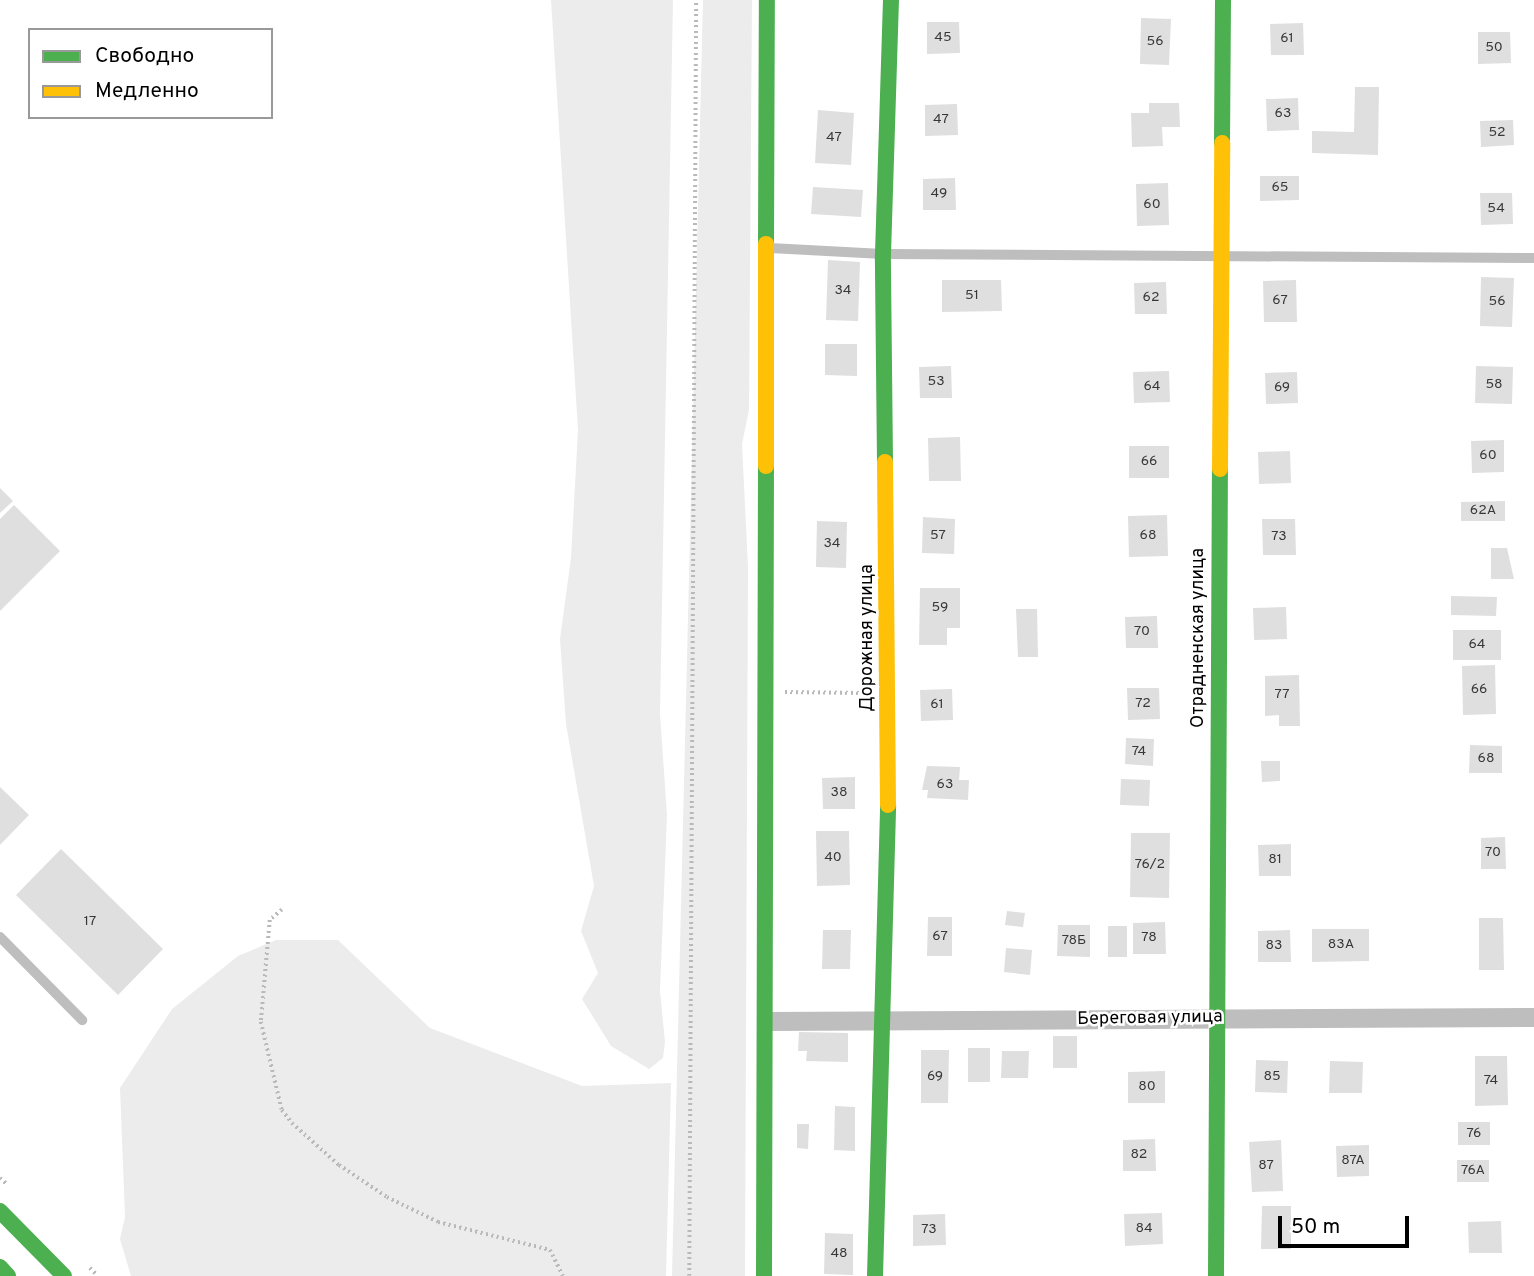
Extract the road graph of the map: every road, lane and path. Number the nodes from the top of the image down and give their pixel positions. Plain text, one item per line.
1 (696, 0) edge
2 (767, 0) edge
3 (891, 0) edge
4 (1223, 0) edge
5 (766, 247) junction
6 (883, 254) junction
7 (1219, 254) junction
8 (1534, 258) edge
9 (768, 692) junction
10 (888, 694) junction
11 (282, 910) dead end
12 (0, 936) edge
13 (1534, 1017) edge
14 (1217, 1018) junction
15 (82, 1020) dead end
16 (766, 1021) junction
17 (884, 1024) junction
18 (0, 1211) edge
19 (0, 1268) edge
20 (8, 1276) edge
21 (64, 1276) edge
22 (563, 1276) edge
23 (689, 1276) edge
24 (764, 1276) edge
25 (875, 1276) edge
26 (1216, 1276) edge

1 - 23 path
2 - 5 main road
3 - 6 main road, Дорожная улица
4 - 7 main road, Отрадненская улица
5 - 6 lane
5 - 9 main road
6 - 7 lane
6 - 10 main road, Дорожная улица
7 - 8 lane
7 - 14 main road, Отрадненская улица
9 - 10 path
9 - 16 main road
10 - 17 main road, Дорожная улица
11 - 22 path
12 - 15 lane
13 - 14 street, Береговая улица
14 - 17 street, Береговая улица
14 - 26 main road, Отрадненская улица
16 - 17 street, Береговая улица
16 - 24 main road
17 - 25 main road, Дорожная улица
18 - 21 main road
19 - 20 main road

